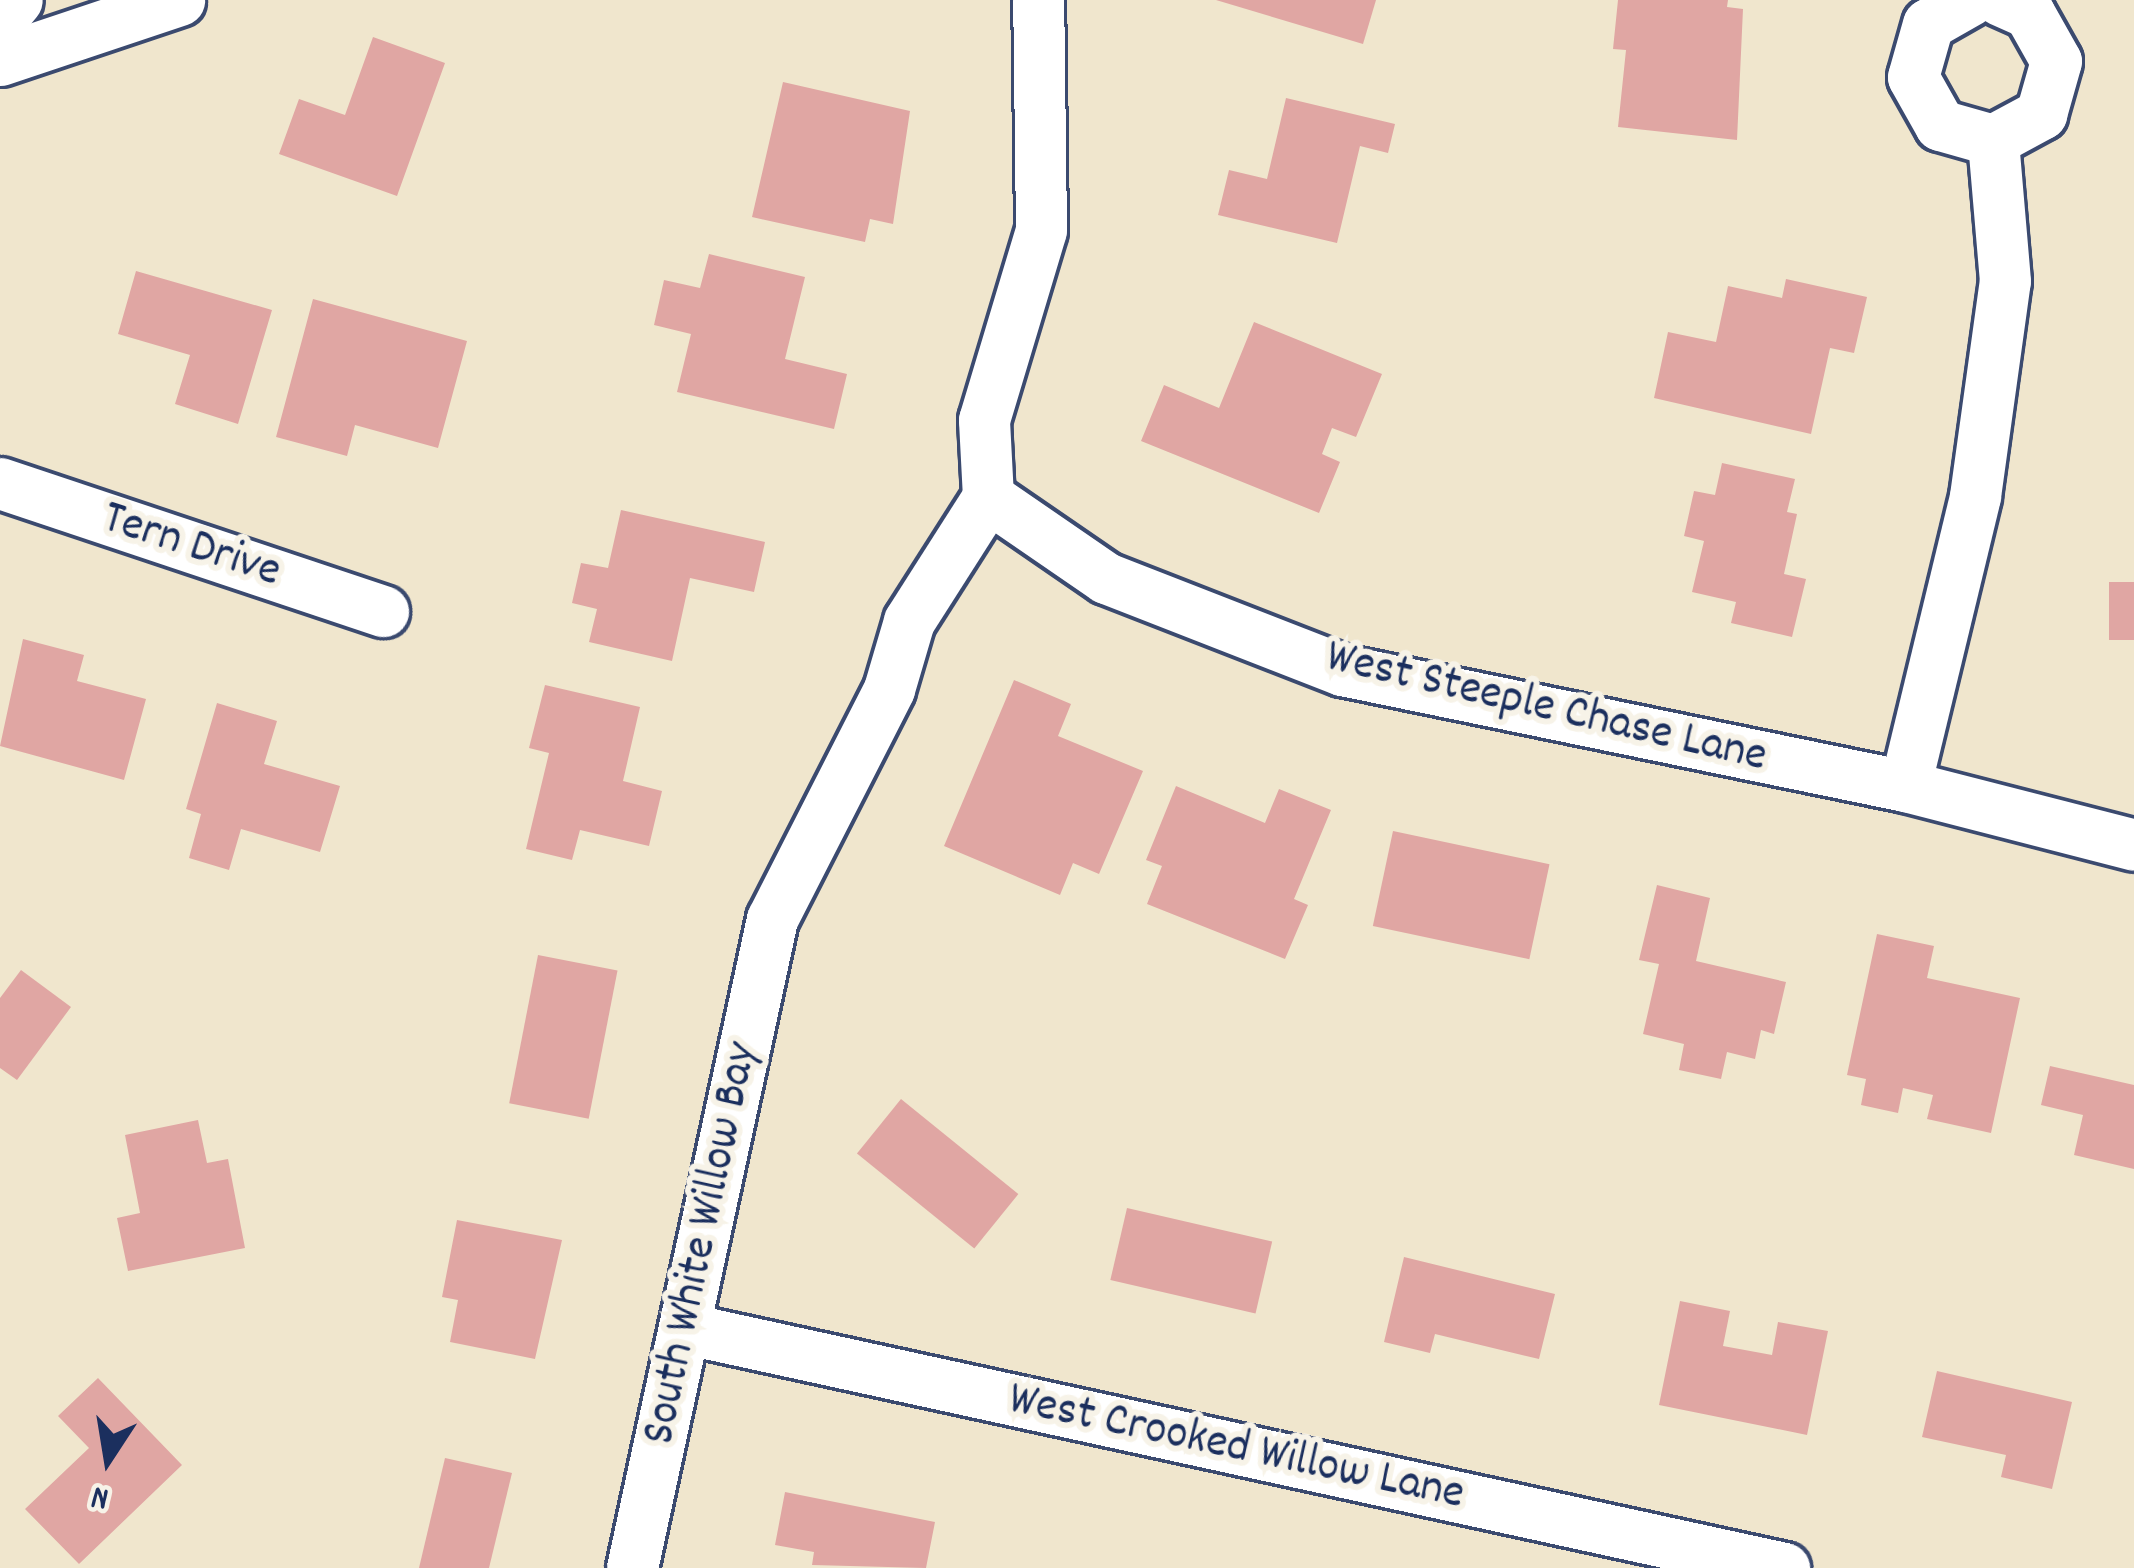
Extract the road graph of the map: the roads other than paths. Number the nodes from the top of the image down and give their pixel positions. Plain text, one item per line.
1 (17, 0) edge
2 (179, 0) edge
3 (1038, 0) edge
4 (1970, 0) edge
5 (2000, 0) edge
6 (0, 20) edge
7 (0, 60) edge
8 (1993, 140) junction
9 (0, 483) edge
10 (988, 497) junction
11 (383, 611) dead end
12 (1906, 786) junction
13 (2134, 845) edge
14 (688, 1329) junction
15 (632, 1568) edge
16 (1784, 1568) edge

1 - 6 street
2 - 7 street
3 - 10 street
4 - 8 street
5 - 8 street
8 - 12 street
9 - 11 street, Tern Drive
10 - 12 street, West Steeple Chase Lane
10 - 14 street, South White Willow Bay
12 - 13 street, West Steeple Chase Lane
14 - 15 street, South White Willow Bay
14 - 16 street, West Crooked Willow Lane

